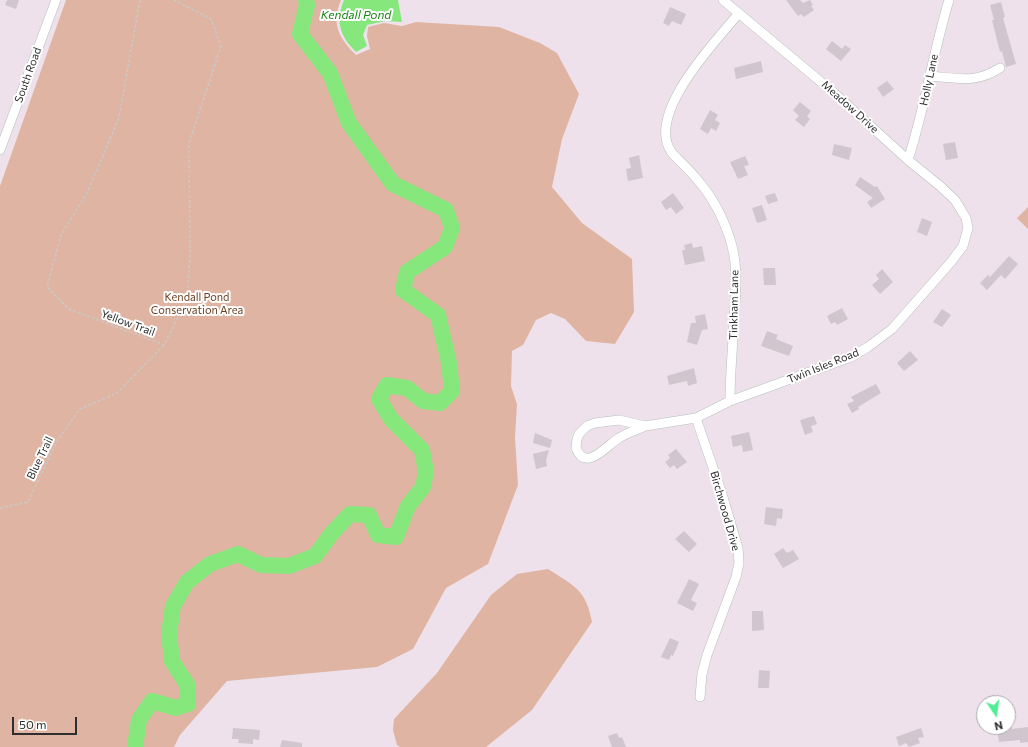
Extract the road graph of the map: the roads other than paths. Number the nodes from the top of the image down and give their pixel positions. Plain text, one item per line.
1 (56, 0) edge
2 (723, 0) edge
3 (949, 0) edge
4 (739, 13) junction
5 (1000, 68) dead end
6 (930, 76) junction
7 (1, 144) edge
8 (908, 160) junction
9 (967, 222) joint
10 (730, 401) junction
11 (696, 418) junction
12 (645, 426) junction
13 (700, 697) dead end

1 - 7 street, South Road
2 - 4 street, Meadow Drive
3 - 6 street, Holly Lane
4 - 8 street, Meadow Drive
4 - 10 street, Tinkham Lane
5 - 6 street
6 - 8 street, Holly Lane
8 - 9 street, Meadow Drive
9 - 10 street, Twin Isles Road
10 - 11 street, Twin Isles Road
11 - 12 street, Twin Isles Road
11 - 13 street, Birchwood Drive
12 - 12 street, Twin Isles Road

